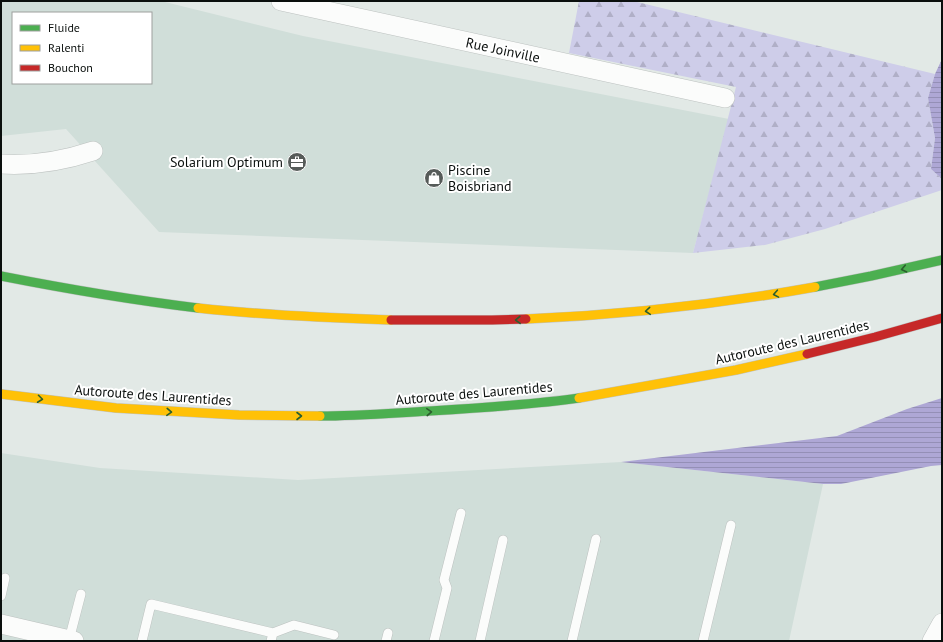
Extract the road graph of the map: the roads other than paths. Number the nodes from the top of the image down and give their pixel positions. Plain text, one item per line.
1 (281, 1) edge
2 (725, 98) dead end
3 (93, 151) dead end
4 (1, 164) edge
5 (942, 260) edge
6 (1, 276) edge
7 (942, 318) edge
8 (1, 394) edge
9 (461, 513) dead end
10 (730, 525) dead end
11 (596, 539) dead end
12 (503, 540) dead end
13 (5, 578) dead end
14 (81, 594) dead end
15 (1, 596) edge
16 (942, 623) edge
17 (1, 624) edge
18 (334, 635) dead end
19 (272, 637) edge
20 (42, 638) edge
21 (72, 640) edge
22 (142, 641) edge
23 (434, 641) edge
24 (480, 641) edge
25 (572, 641) edge
26 (702, 641) edge
27 (932, 641) edge

1 - 2 street, Rue Joinville
3 - 4 street
5 -> 6 highway
8 -> 7 highway, Autoroute des Laurentides
9 - 23 lane
10 - 26 lane
11 - 25 lane
12 - 24 lane
13 - 15 lane
14 - 21 lane
16 - 27 street
17 - 20 street
18 - 19 lane
19 - 22 lane
20 - 21 street

